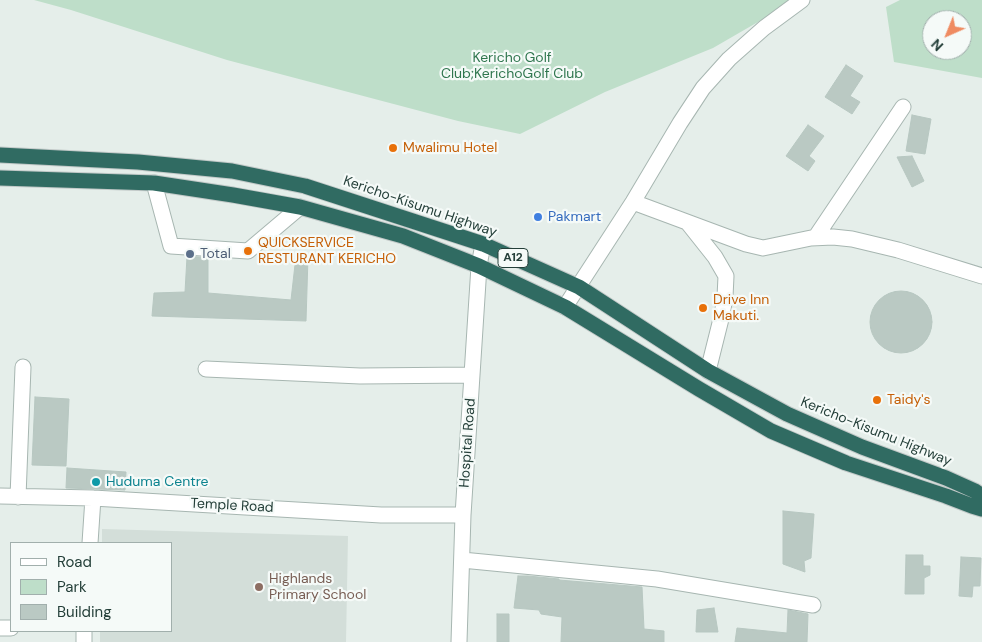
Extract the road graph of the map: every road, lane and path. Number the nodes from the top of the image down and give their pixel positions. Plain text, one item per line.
1 (802, 0) edge
2 (903, 108) dead end
3 (0, 155) edge
4 (0, 178) edge
5 (154, 183) junction
6 (633, 202) junction
7 (300, 207) junction
8 (688, 223) junction
9 (815, 238) junction
10 (482, 244) junction
11 (479, 266) junction
12 (982, 276) edge
13 (579, 286) junction
14 (565, 308) junction
15 (23, 367) dead end
16 (206, 369) dead end
17 (708, 371) junction
18 (472, 375) junction
19 (0, 496) edge
20 (982, 496) edge
21 (18, 497) junction
22 (93, 498) junction
23 (982, 509) edge
24 (463, 515) junction
25 (90, 542) edge
26 (462, 560) junction
27 (814, 605) dead end
28 (459, 642) edge

1 - 6 street
2 - 9 street
3 - 10 highway, Kericho-Kisumu Highway / A12
4 - 5 highway, A12
5 - 7 highway, A12
5 - 7 street
6 - 8 street
6 - 13 street
7 - 11 highway, A12
8 - 9 street
8 - 17 street
9 - 12 street
10 - 11 street, Hospital Road
10 - 13 highway, Kericho-Kisumu Highway / A12
11 - 14 highway, A12
11 - 18 street, Hospital Road
13 - 14 street
13 - 17 highway, Kericho-Kisumu Highway / A12
14 - 23 highway, A12
15 - 21 street
16 - 18 street
17 - 20 highway, Kericho-Kisumu Highway / A12
18 - 24 street, Hospital Road
19 - 21 street, Temple Road
21 - 22 street, Temple Road
22 - 24 street, Temple Road
22 - 25 street
24 - 26 street, Hospital Road
26 - 27 street
26 - 28 street, Hospital Road

